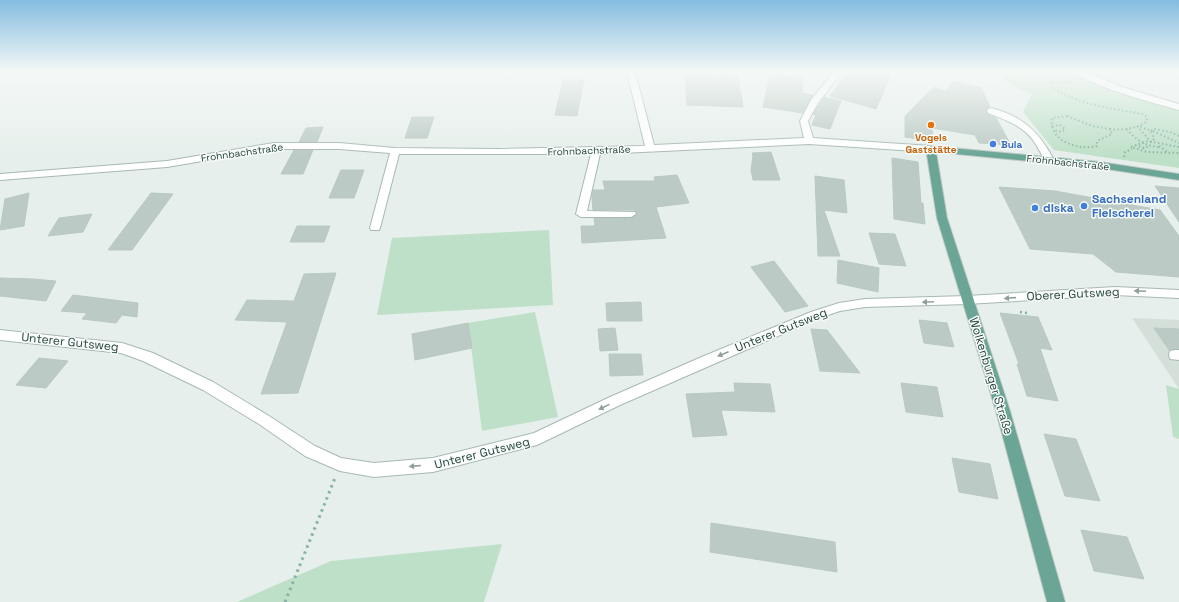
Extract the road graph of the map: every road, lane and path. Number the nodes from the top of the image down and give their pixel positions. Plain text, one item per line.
1 (639, 100) edge
2 (816, 100) edge
3 (1078, 100) edge
4 (1157, 100) edge
5 (1179, 107) edge
6 (991, 111) dead end
7 (1138, 126) junction
8 (1052, 128) junction
9 (1127, 129) junction
10 (1110, 130) junction
11 (1152, 131) junction
12 (1179, 136) edge
13 (809, 141) junction
14 (1173, 141) junction
15 (1151, 142) junction
16 (1146, 143) junction
17 (1179, 143) edge
18 (1134, 145) junction
19 (1159, 145) junction
20 (1149, 146) junction
21 (1171, 146) junction
22 (650, 147) junction
23 (1179, 147) edge
24 (931, 148) junction
25 (596, 150) junction
26 (395, 151) junction
27 (1179, 152) edge
28 (1169, 153) junction
29 (1049, 160) junction
30 (0, 177) edge
31 (1179, 177) edge
32 (631, 214) dead end
33 (375, 228) dead end
34 (1176, 294) edge
35 (967, 300) junction
36 (0, 335) edge
37 (340, 464) junction
38 (284, 602) edge
39 (1056, 602) edge

1 - 22 street
2 - 13 street
3 - 7 path
4 - 5 street
6 - 29 street
7 - 9 path
7 - 11 path
7 - 15 path
8 - 8 path
8 - 10 path
8 - 10 path
9 - 10 path
9 - 16 path
11 - 12 path
11 - 14 path
11 - 15 path
13 - 22 street, Frohnbachstraße
13 - 24 street, Frohnbachstraße
14 - 17 path
14 - 21 path
15 - 16 path
15 - 19 path
16 - 18 path
16 - 20 path
18 - 20 path
18 - 28 path
19 - 20 path
19 - 21 path
19 - 28 path
21 - 23 path
22 - 25 street, Frohnbachstraße
24 - 29 main road, Frohnbachstraße
24 - 35 main road, Wolkenburger Straße
25 - 26 street, Frohnbachstraße
25 - 32 street
26 - 30 street, Frohnbachstraße
26 - 33 street
27 - 28 path
29 - 31 main road, Frohnbachstraße
34 -> 35 street, Oberer Gutsweg
35 -> 37 street, Unterer Gutsweg
35 - 39 main road, Wolkenburger Straße
36 - 37 street, Unterer Gutsweg
37 - 38 path

